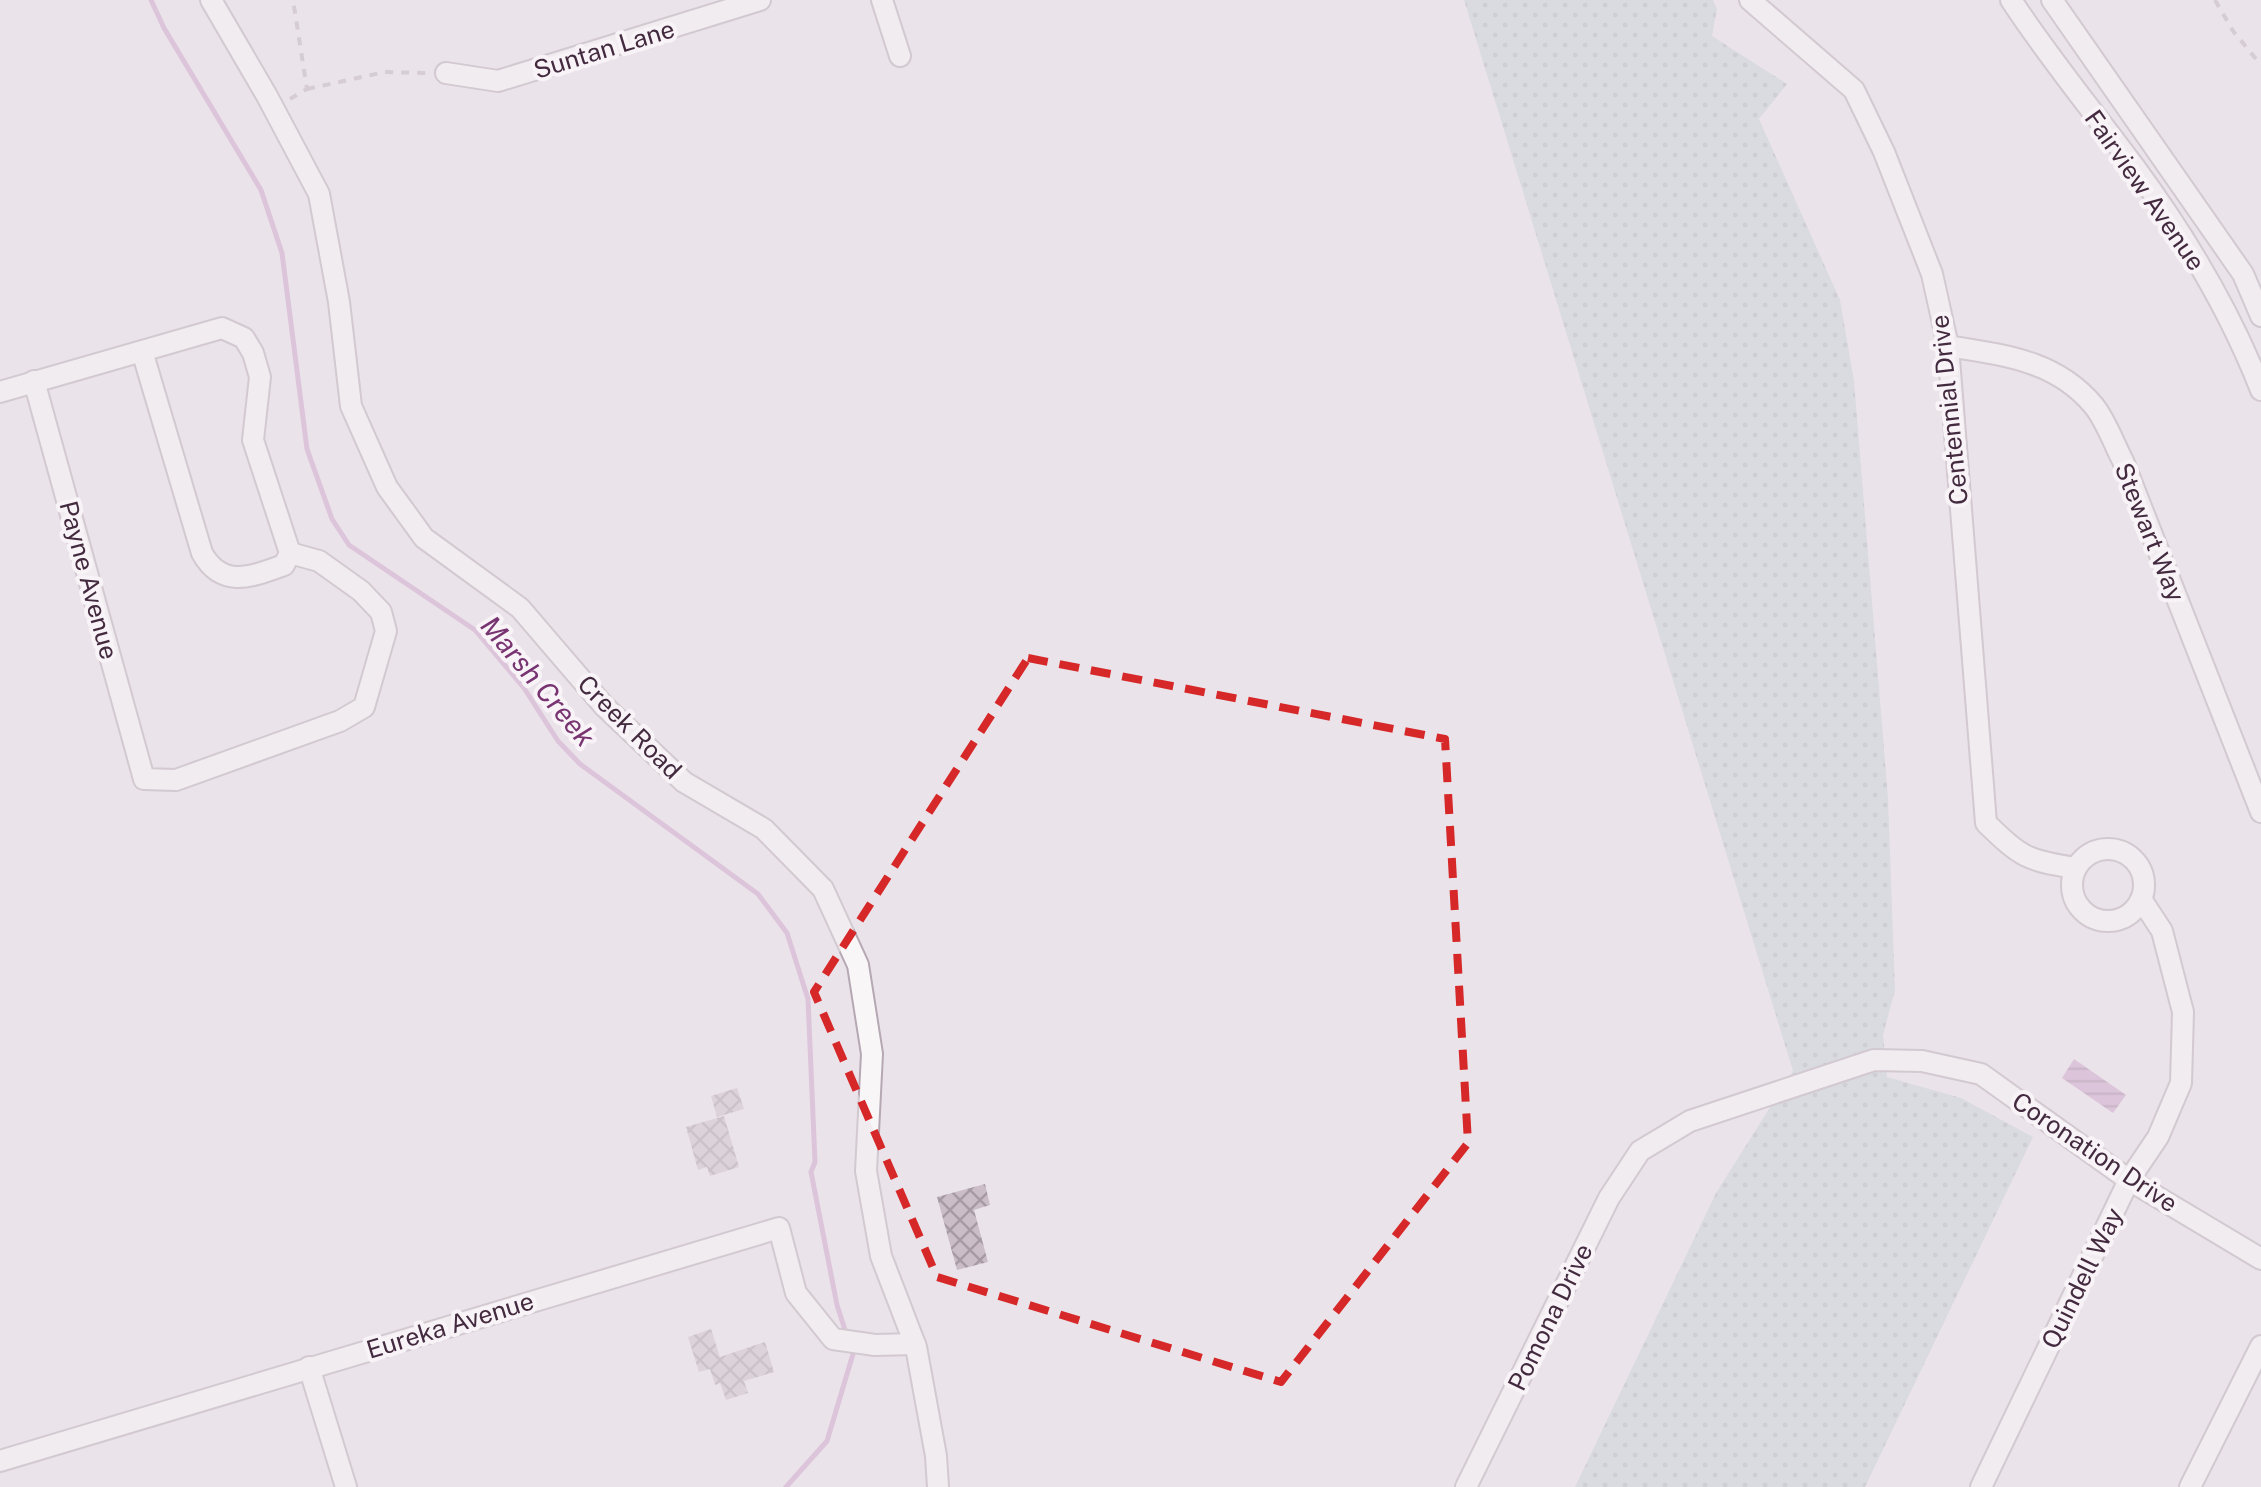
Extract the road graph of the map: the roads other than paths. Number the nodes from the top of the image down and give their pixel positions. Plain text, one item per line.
1 (211, 0) edge
2 (760, 0) edge
3 (882, 0) edge
4 (1750, 0) edge
5 (2011, 0) edge
6 (2052, 0) edge
7 (900, 56) dead end
8 (446, 73) road end
9 (2261, 316) edge
10 (1948, 346) junction
11 (142, 350) junction
12 (34, 382) junction
13 (2261, 390) edge
14 (0, 392) edge
15 (290, 553) junction
16 (2261, 812) edge
17 (2076, 868) junction
18 (2141, 900) junction
19 (1640, 1151) joint
20 (2129, 1180) junction
21 (2261, 1260) edge
22 (915, 1344) junction
23 (2261, 1346) edge
24 (309, 1367) junction
25 (0, 1461) edge
26 (346, 1487) edge
27 (938, 1487) edge
28 (1466, 1487) edge
29 (1981, 1487) edge
30 (2190, 1487) edge

1 - 22 street, Creek Road
2 - 8 street, Suntan Lane
3 - 7 street
4 - 10 street, Centennial Drive
5 - 13 street, Fairview Avenue
6 - 9 street, Fairview Avenue
10 - 16 street, Stewart Way
10 - 17 street, Centennial Drive
11 - 12 street
11 - 15 street
11 - 15 street
12 - 14 street
12 - 15 street, Payne Avenue
17 - 18 street, Quindell Way
17 - 18 street
18 - 20 street, Quindell Way
19 - 20 street, Coronation Drive
19 - 28 street, Pomona Drive
20 - 21 street, Coronation Drive
20 - 29 street, Quindell Way
22 - 24 street, Eureka Avenue
22 - 27 street, Creek Road
23 - 30 street
24 - 25 street, Eureka Avenue
24 - 26 street

